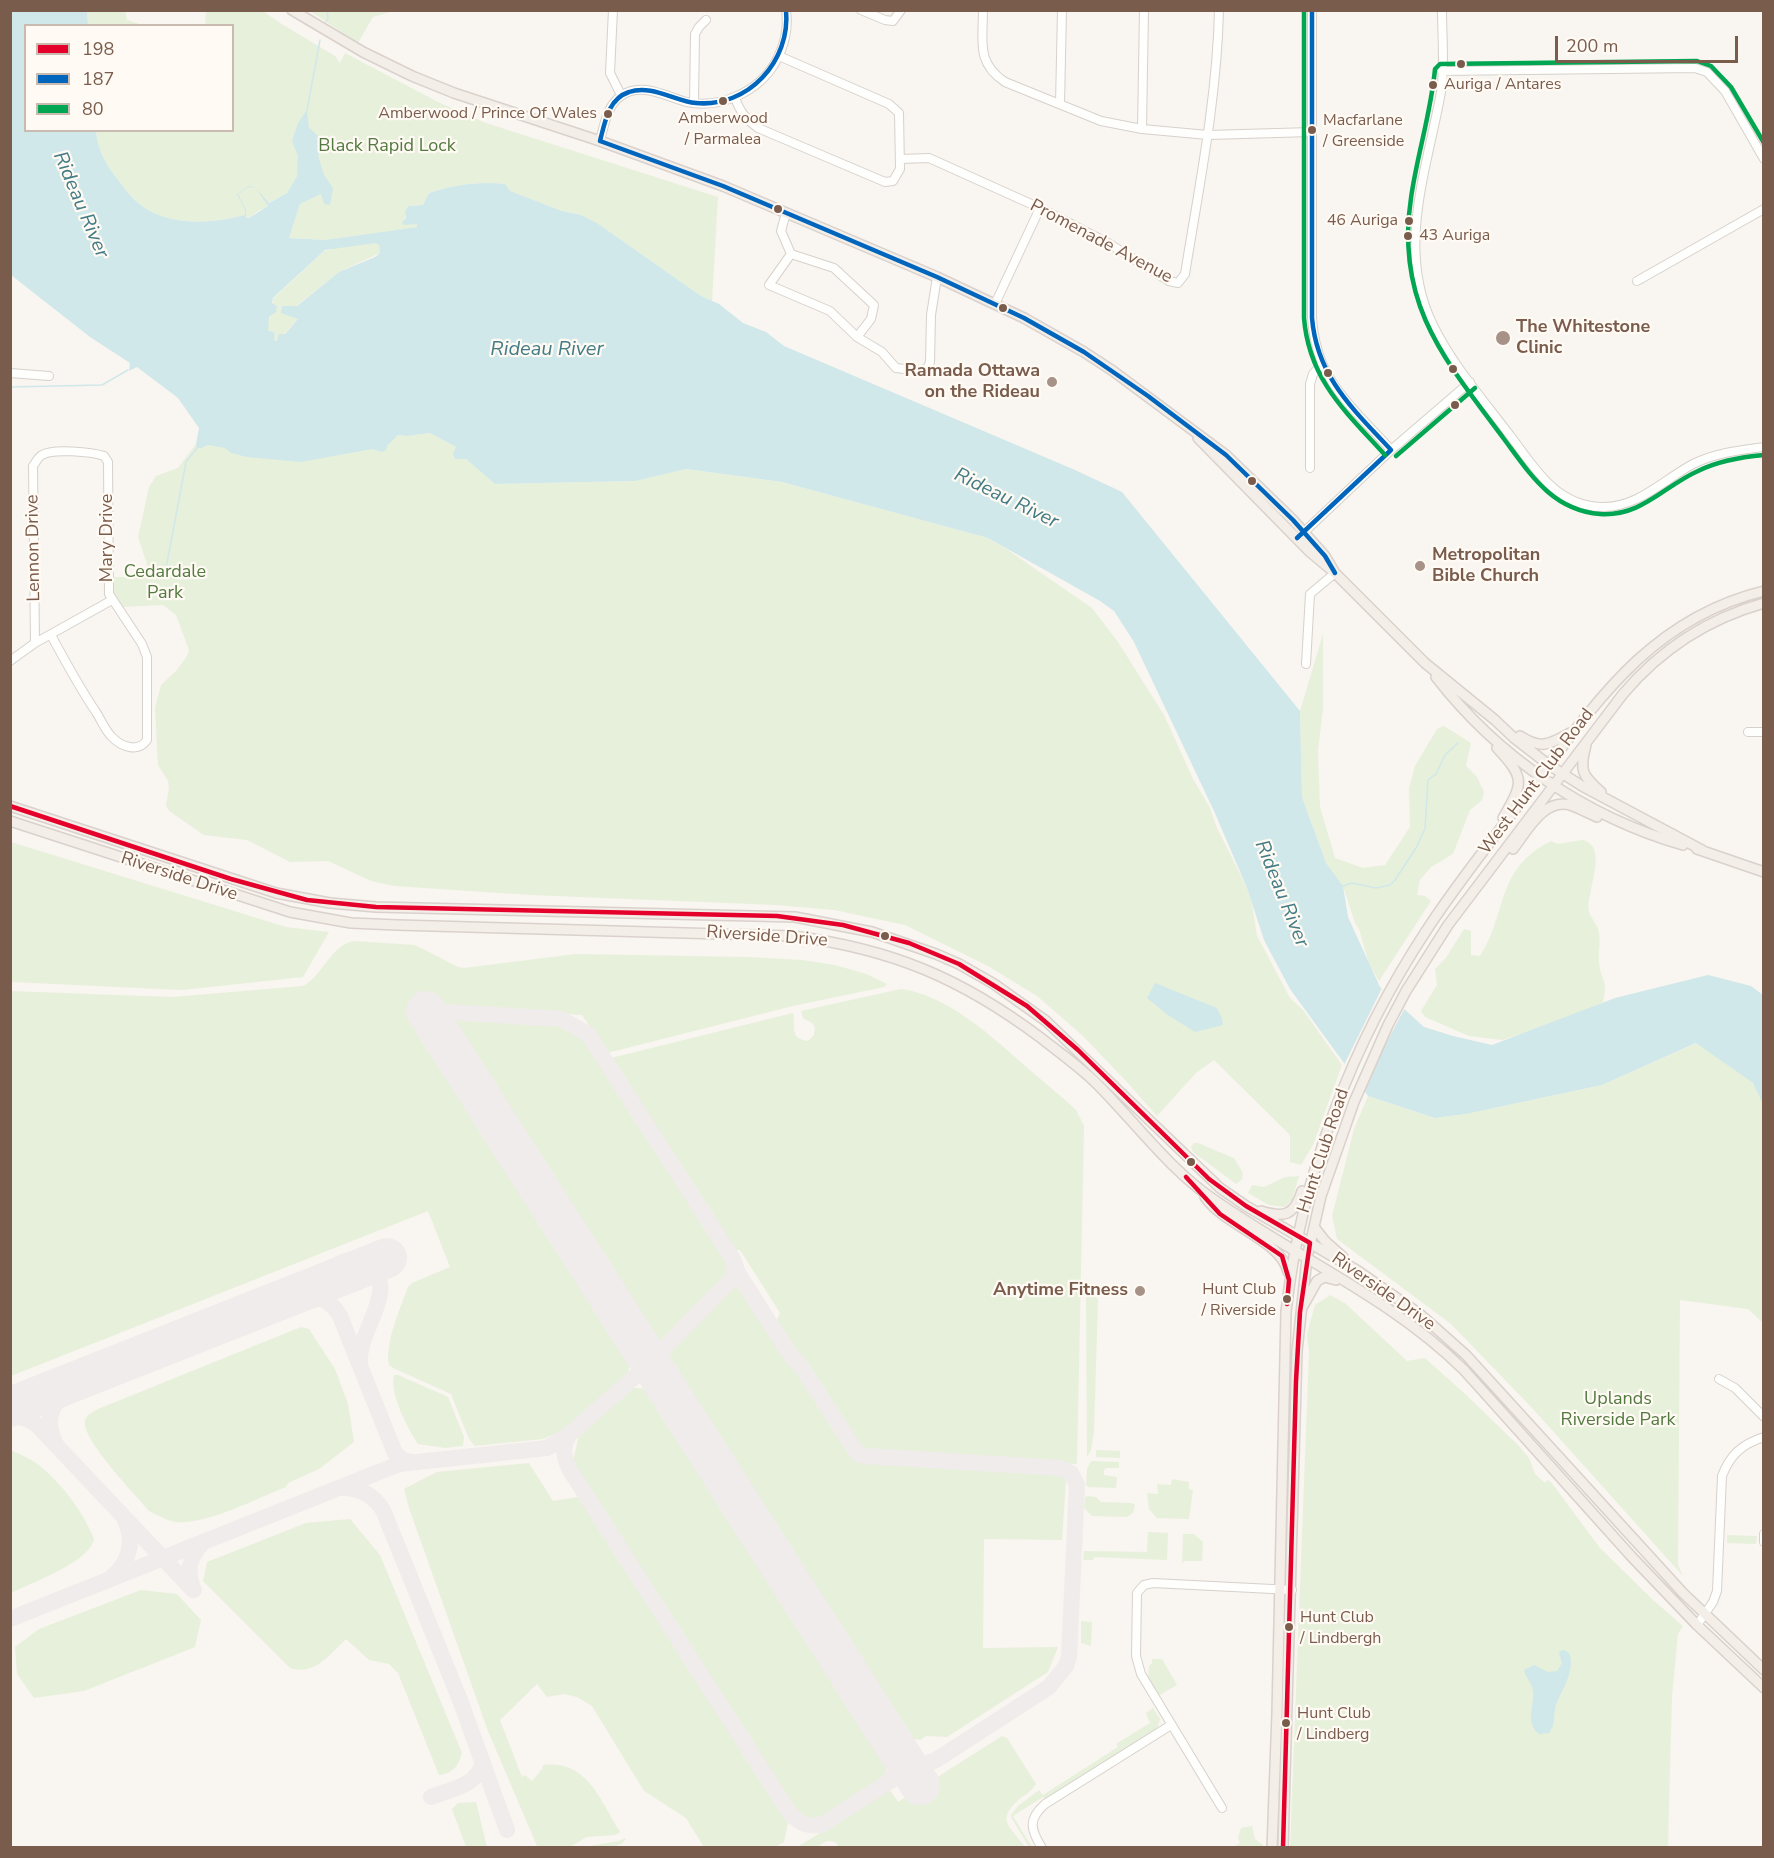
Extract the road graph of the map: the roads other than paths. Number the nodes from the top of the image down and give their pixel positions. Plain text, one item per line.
1 (292, 10) edge
2 (613, 10) edge
3 (786, 10) edge
4 (861, 10) edge
5 (901, 10) edge
6 (983, 10) edge
7 (1062, 10) edge
8 (1143, 10) edge
9 (1219, 10) edge
10 (1312, 10) edge
11 (1442, 10) edge
12 (706, 20) dead end
13 (779, 56) junction
14 (1442, 71) junction
15 (621, 95) junction
16 (735, 97) junction
17 (694, 103) junction
18 (1060, 104) junction
19 (1142, 129) junction
20 (1312, 132) junction
21 (1208, 135) junction
22 (600, 141) junction
23 (900, 159) junction
24 (1764, 159) edge
25 (1040, 208) junction
26 (1764, 209) edge
27 (786, 213) junction
28 (791, 254) junction
29 (937, 277) junction
30 (1637, 281) dead end
31 (995, 304) junction
32 (857, 337) junction
33 (1322, 364) junction
34 (10, 373) edge
35 (49, 376) dead end
36 (1470, 382) junction
37 (1764, 447) edge
38 (1391, 450) junction
39 (106, 458) joint
40 (1310, 468) dead end
41 (1300, 535) junction
42 (1335, 573) junction
43 (1764, 591) edge
44 (112, 600) junction
45 (1764, 603) edge
46 (51, 635) junction
47 (35, 644) junction
48 (10, 661) edge
49 (1425, 663) junction
50 (1306, 664) dead end
51 (1486, 713) junction
52 (1470, 717) junction
53 (1496, 720) junction
54 (1483, 729) junction
55 (1575, 730) junction
56 (1748, 732) dead end
57 (1764, 732) edge
58 (1588, 739) junction
59 (1549, 765) junction
60 (1563, 774) junction
61 (1541, 776) junction
62 (1554, 785) junction
63 (1615, 803) junction
64 (10, 806) edge
65 (10, 821) edge
66 (1633, 829) junction
67 (1702, 850) junction
68 (1481, 855) junction
69 (1764, 872) edge
70 (1461, 906) junction
71 (1369, 1033) joint
72 (1379, 1043) joint
73 (1178, 1149) junction
74 (1168, 1159) junction
75 (1314, 1171) junction
76 (1200, 1190) junction
77 (1246, 1206) junction
78 (1314, 1227) junction
79 (1297, 1236) junction
80 (1310, 1243) junction
81 (1294, 1250) junction
82 (1307, 1258) junction
83 (1358, 1271) junction
84 (1290, 1280) junction
85 (1355, 1288) junction
86 (1301, 1311) junction
87 (1719, 1379) dead end
88 (1764, 1417) edge
89 (1764, 1437) edge
90 (1294, 1451) junction
91 (1284, 1452) junction
92 (1764, 1534) edge
93 (1764, 1542) edge
94 (1280, 1590) junction
95 (1292, 1590) junction
96 (1705, 1613) junction
97 (1697, 1624) junction
98 (1764, 1670) edge
99 (1764, 1688) edge
100 (1171, 1725) junction
101 (1222, 1808) dead end
102 (1042, 1848) edge
103 (1272, 1848) edge
104 (1283, 1848) edge

1 - 22 main road
2 - 15 street
3 - 13 street
4 - 5 street
6 - 18 street
7 - 18 street
8 - 19 street
9 - 21 street, Promenade Avenue
10 - 20 street
11 - 14 street
12 - 17 street
13 - 16 street
13 - 23 street
14 - 24 street
14 - 36 street
15 - 17 street
15 - 22 street
16 - 17 street
16 - 23 street
18 - 19 street
19 - 21 street
20 - 21 street
20 - 33 street
21 - 25 street, Promenade Avenue
22 - 27 main road
23 - 25 street, Promenade Avenue
25 - 31 street
26 - 30 street
27 - 28 street
27 - 29 main road
28 - 32 street
28 - 32 street
29 - 31 main road
29 - 32 street
31 - 41 main road
33 - 38 street
33 - 40 street
34 - 35 street
36 - 37 street
36 - 38 street
38 - 41 street
39 - 44 street, Mary Drive
39 - 47 street, Lennon Drive
41 - 42 main road
42 - 49 main road
42 - 50 street
43 - 55 main road, West Hunt Club Road
44 - 46 street
44 - 46 street, Mary Drive
45 - 58 main road, West Hunt Club Road
46 - 47 street
47 - 48 street
49 - 51 main road
49 - 52 main road
51 - 52 main road
51 - 53 main road
52 - 54 main road
53 - 55 main road
53 - 59 main road
54 - 61 main road
54 - 68 main road
55 - 59 main road, West Hunt Club Road
56 - 57 street
58 - 60 main road, West Hunt Club Road
58 - 63 main road
59 - 60 main road
59 - 61 main road, West Hunt Club Road
60 - 62 main road, West Hunt Club Road
60 - 63 main road
61 - 62 main road
61 - 68 main road, West Hunt Club Road
62 - 66 main road
62 - 70 main road, West Hunt Club Road
63 - 67 main road
64 - 73 main road, Riverside Drive
65 - 74 main road, Riverside Drive
66 - 67 main road
66 - 70 main road
67 - 69 main road
68 - 71 main road, West Hunt Club Road
70 - 72 main road, West Hunt Club Road
71 - 75 main road, Hunt Club Road
72 - 78 main road, Hunt Club Road
73 - 74 main road
73 - 77 main road, Riverside Drive
74 - 76 main road, Riverside Drive
75 - 77 main road
75 - 79 main road, Hunt Club Road
76 - 81 main road, Riverside Drive
76 - 84 main road
77 - 79 main road, Riverside Drive
78 - 80 main road, Hunt Club Road
78 - 83 main road
79 - 80 main road, Riverside Drive
79 - 81 main road, Hunt Club Road
80 - 82 main road, Hunt Club Road
80 - 83 main road, Riverside Drive
81 - 82 main road, Riverside Drive
81 - 84 main road, Hunt Club Road
82 - 85 main road, Riverside Drive
82 - 86 main road, Hunt Club Road
83 - 96 main road, Riverside Drive
84 - 91 main road, Hunt Club Road
85 - 86 main road
85 - 97 main road, Riverside Drive
86 - 90 main road, Hunt Club Road
87 - 88 street
89 - 96 street
90 - 91 main road
90 - 95 main road, Hunt Club Road
91 - 94 main road, Hunt Club Road
92 - 93 street
94 - 95 street
94 - 100 street
94 - 103 main road, Hunt Club Road
95 - 104 main road, Hunt Club Road
96 - 97 street
96 - 98 main road, Riverside Drive
97 - 99 main road, Riverside Drive
100 - 101 street
100 - 102 street

